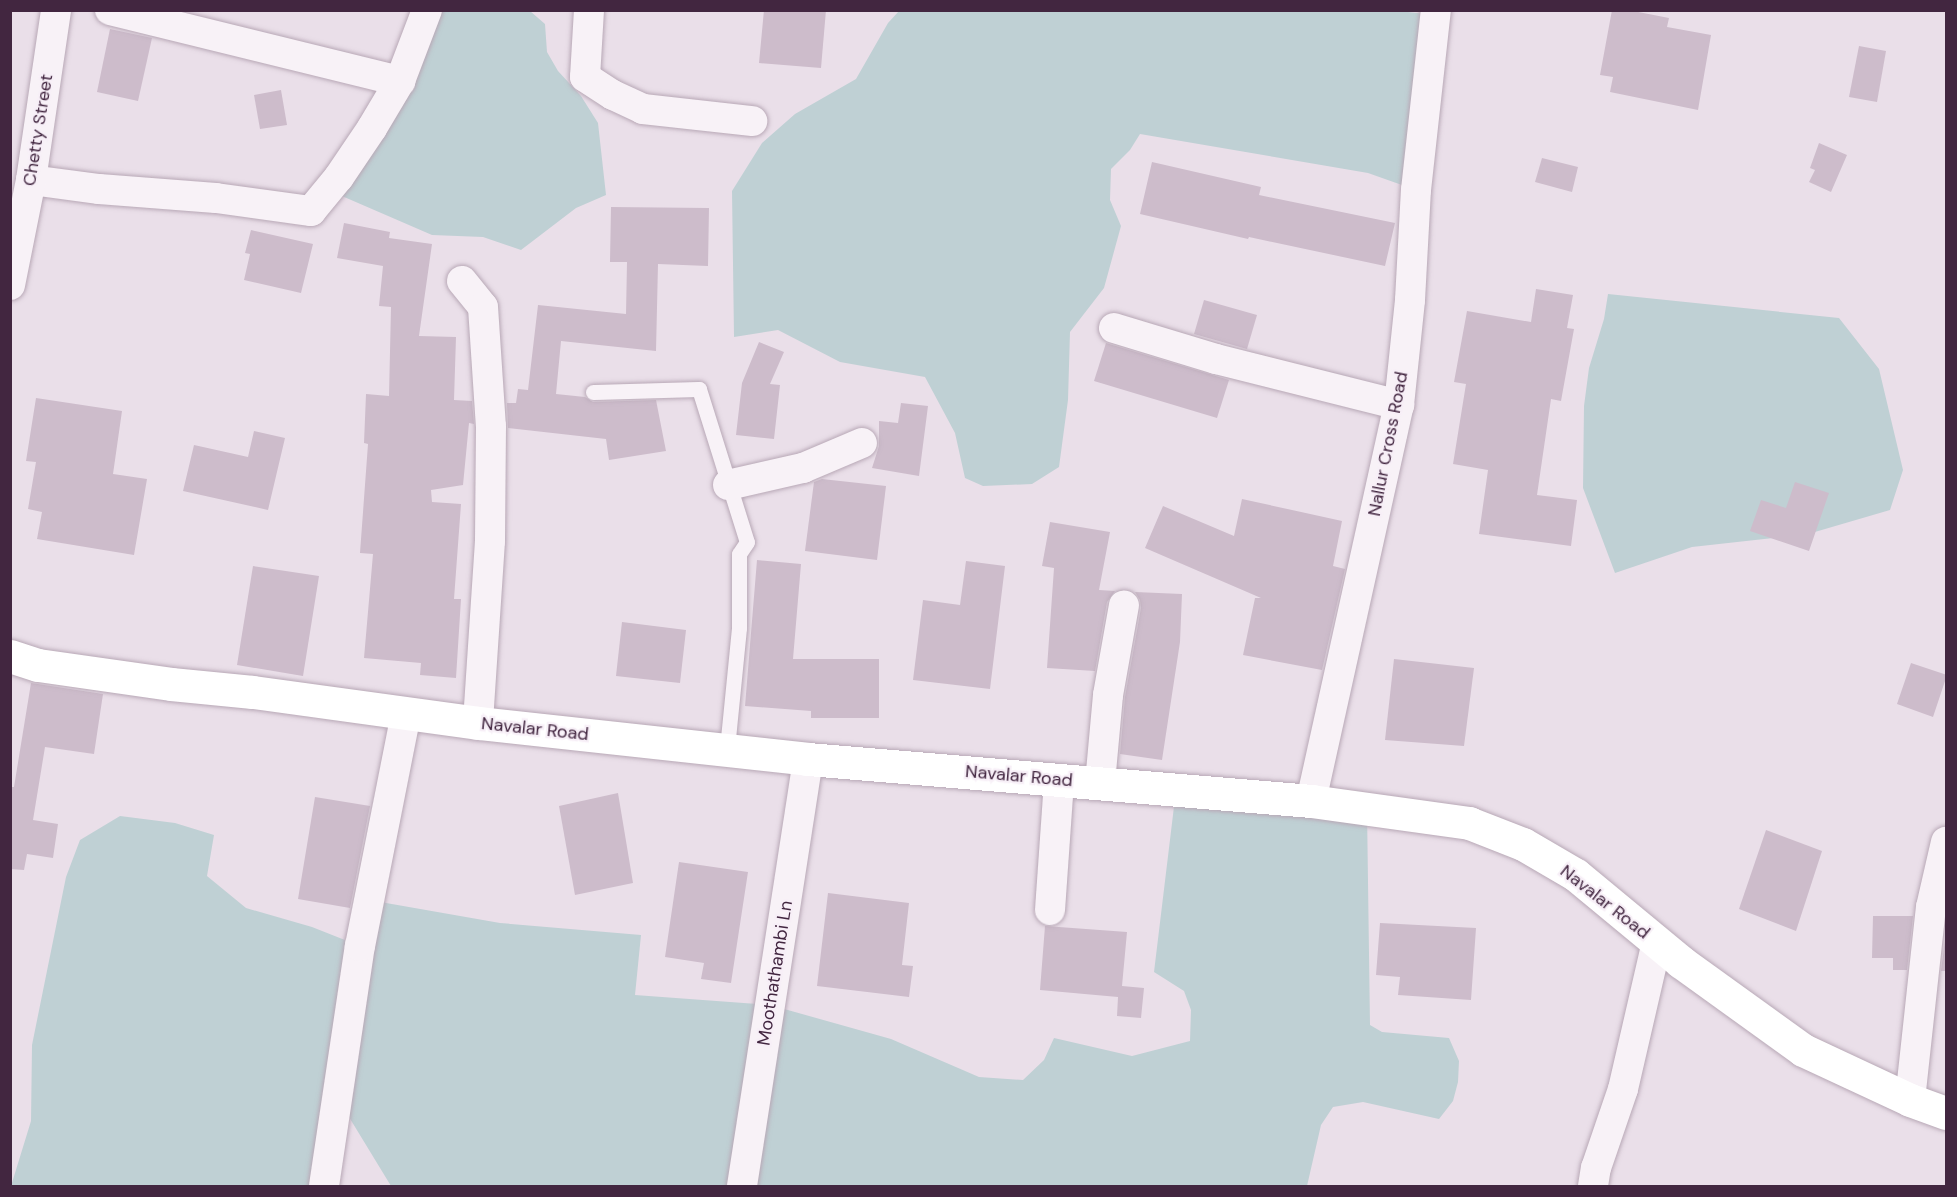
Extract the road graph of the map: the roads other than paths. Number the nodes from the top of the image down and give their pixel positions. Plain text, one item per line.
1 (56, 10) edge
2 (110, 10) edge
3 (427, 10) edge
4 (589, 10) edge
5 (1436, 10) edge
6 (400, 81) junction
7 (752, 121) dead end
8 (31, 180) junction
9 (462, 281) dead end
10 (10, 285) edge
11 (1114, 328) dead end
12 (593, 392) dead end
13 (1399, 405) junction
14 (862, 442) dead end
15 (728, 485) junction
16 (1124, 605) dead end
17 (10, 656) edge
18 (406, 714) junction
19 (478, 723) junction
20 (727, 749) junction
21 (808, 759) junction
22 (1059, 780) junction
23 (1100, 783) junction
24 (1311, 801) junction
25 (1947, 842) edge
26 (1050, 910) dead end
27 (1657, 942) junction
28 (1910, 1100) junction
29 (1947, 1113) edge
30 (324, 1186) edge
31 (742, 1186) edge
32 (1593, 1186) edge

1 - 8 street, Chetty Street
2 - 6 street
3 - 6 street
4 - 7 street
5 - 13 street, Nallur Cross Road
6 - 8 street
8 - 10 street, Chetty Street
9 - 19 street
11 - 13 street
12 - 15 lane
13 - 24 street, Nallur Cross Road
14 - 15 street
15 - 20 lane
16 - 23 street
17 - 18 street, Navalar Road
18 - 19 street, Navalar Road
18 - 30 street
19 - 20 street, Navalar Road
20 - 21 street, Navalar Road
21 - 22 street, Navalar Road
21 - 31 street, Moothathambi Ln
22 - 23 street, Navalar Road
22 - 26 street
23 - 24 street, Navalar Road
24 - 27 street, Navalar Road
25 - 28 street
27 - 28 street, Navalar Road
27 - 32 street
28 - 29 street, Navalar Road

